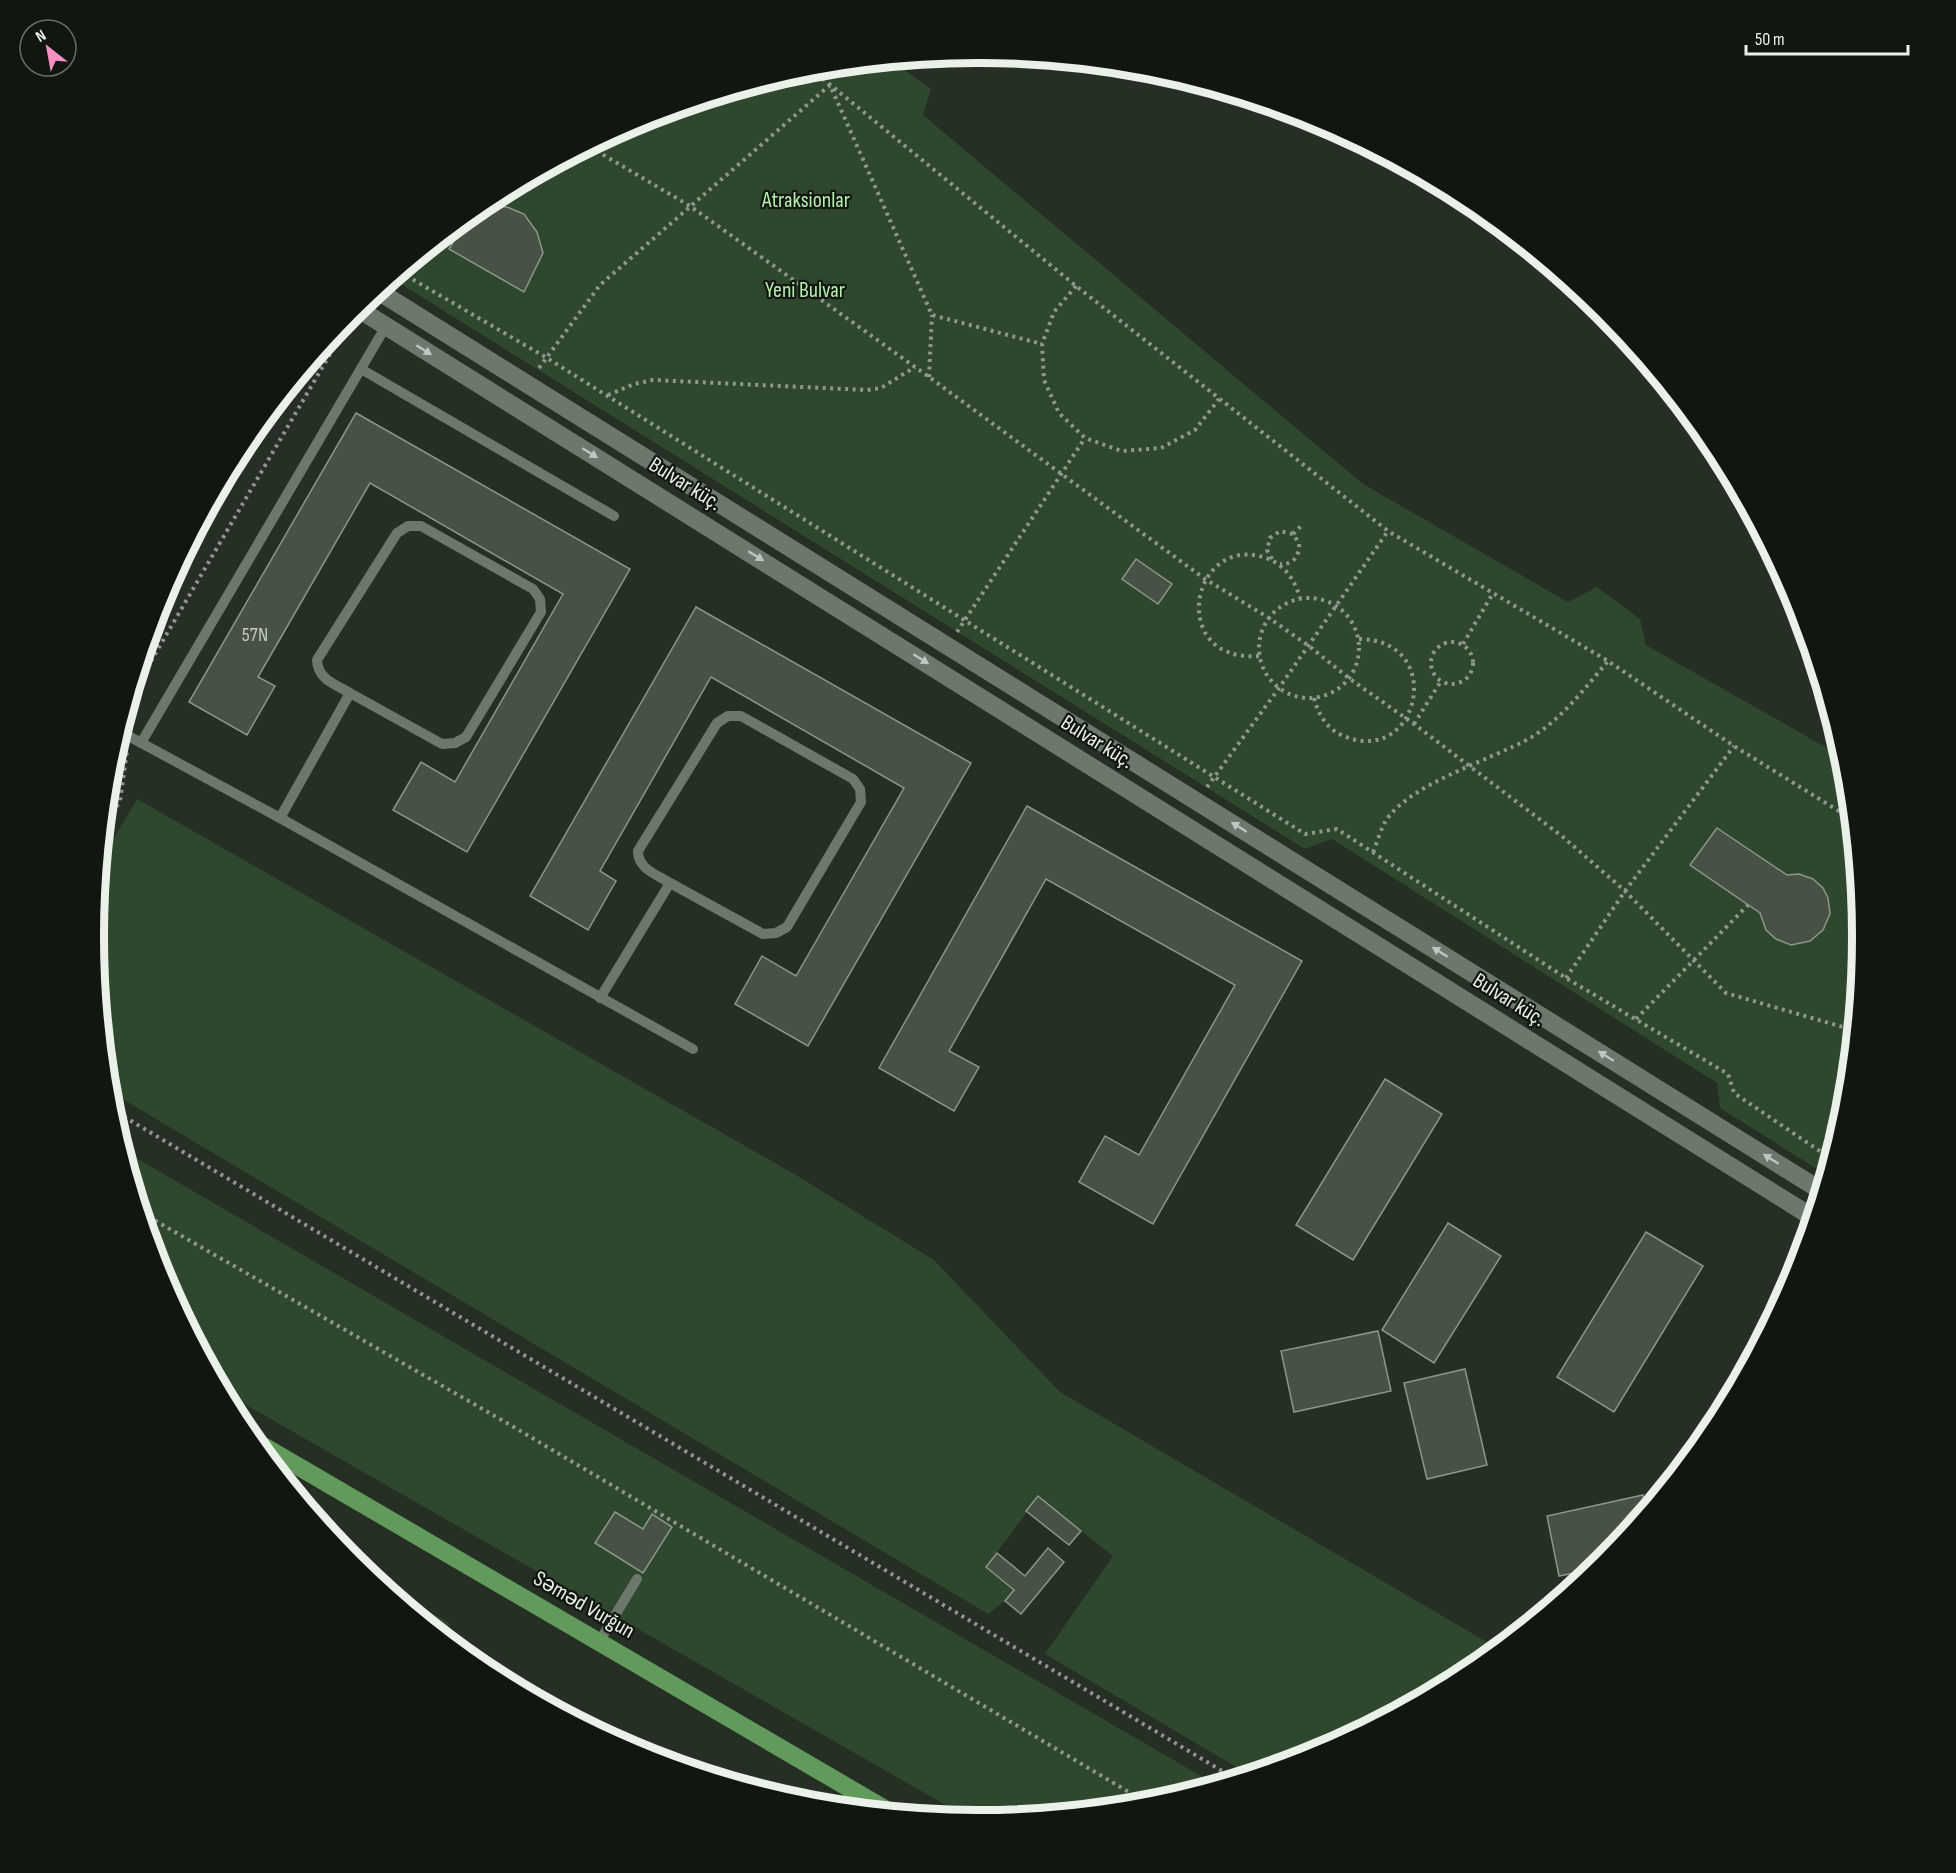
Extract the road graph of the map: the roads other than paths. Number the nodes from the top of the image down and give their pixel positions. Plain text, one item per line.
1 (385, 296) edge
2 (366, 314) edge
3 (386, 326) junction
4 (361, 369) junction
5 (614, 516) dead end
6 (350, 693) junction
7 (128, 736) edge
8 (141, 743) junction
9 (280, 818) junction
10 (1272, 848) junction
11 (1257, 872) junction
12 (670, 883) junction
13 (600, 998) junction
14 (693, 1049) dead end
15 (1684, 1104) junction
16 (1670, 1127) junction
17 (1815, 1187) edge
18 (1806, 1213) edge
19 (274, 1452) edge
20 (637, 1579) dead end
21 (598, 1642) junction
22 (876, 1804) edge

10 -> 1 street, Bulvar küç.
2 - 3 street, Bulvar küç.
3 - 4 lane
3 -> 11 street, Bulvar küç.
4 - 5 lane
4 - 8 lane
6 - 6 lane
6 - 9 lane
7 - 8 lane
8 - 9 lane
9 - 13 lane
10 - 11 street
15 -> 10 street, Bulvar küç.
11 - 16 street, Bulvar küç.
12 - 12 lane
12 - 13 lane
13 - 14 lane
15 - 16 street
17 -> 15 street, Bulvar küç.
16 - 18 street, Bulvar küç.
19 - 21 main road, Səməd Vurğun
20 - 21 lane
21 - 22 main road, Səməd Vurğun

